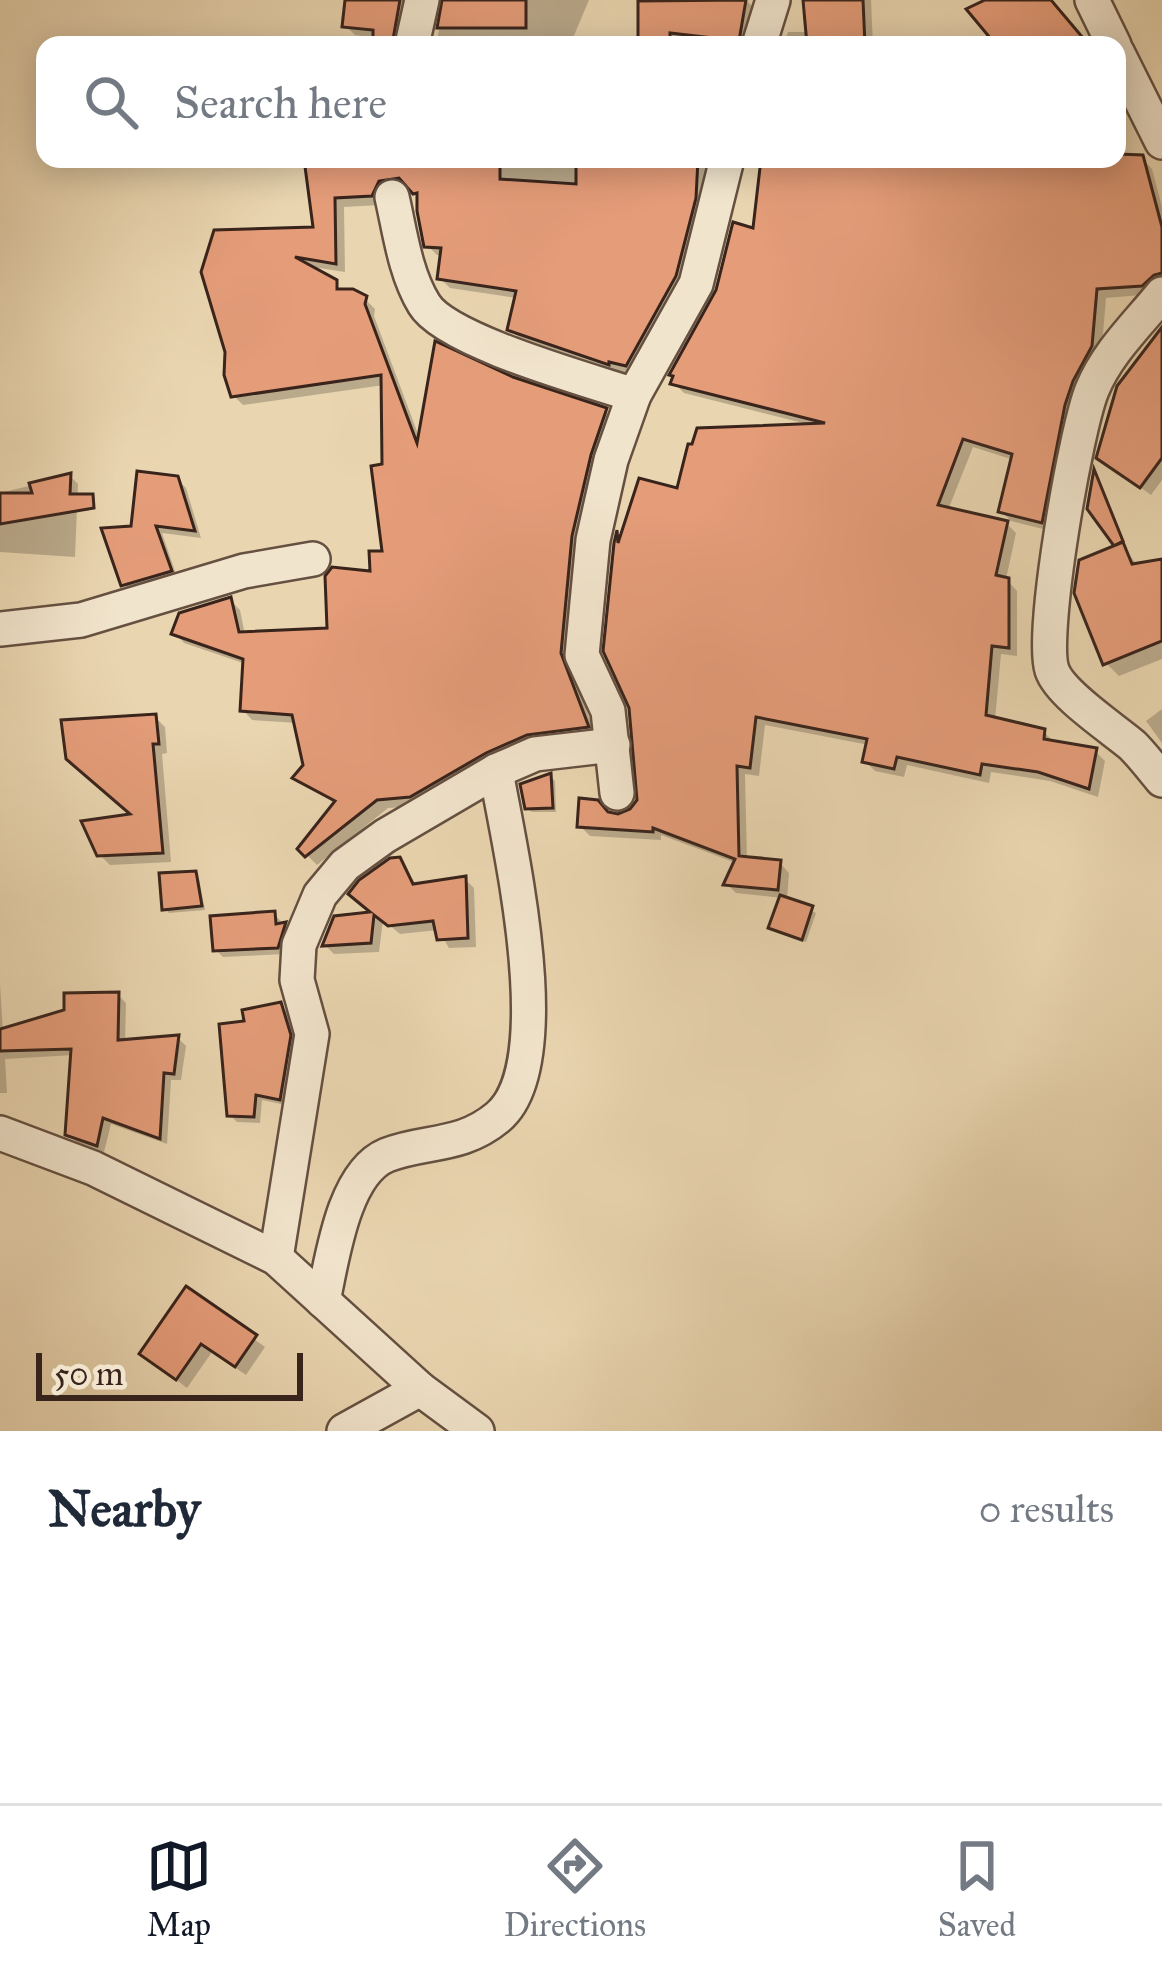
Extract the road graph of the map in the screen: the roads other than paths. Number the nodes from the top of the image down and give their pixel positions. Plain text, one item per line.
1 (422, 0) edge
2 (773, 0) edge
3 (1092, 0) edge
4 (414, 36) edge
5 (762, 36) edge
6 (1109, 36) edge
7 (1126, 70) edge
8 (1162, 142) edge
9 (725, 168) edge
10 (392, 197) dead end
11 (1162, 294) edge
12 (634, 395) junction
13 (313, 559) dead end
14 (0, 629) edge
15 (613, 745) junction
16 (496, 771) junction
17 (1162, 780) edge
18 (617, 793) dead end
19 (0, 1133) edge
20 (275, 1258) junction
21 (323, 1301) junction
22 (420, 1389) junction
23 (344, 1431) edge
24 (476, 1431) edge

1 - 4 street
2 - 5 street
3 - 6 street
7 - 8 street
9 - 12 street
10 - 12 street
11 - 17 street
12 - 15 street
13 - 14 street
15 - 16 street
15 - 18 street
16 - 20 street
16 - 21 street
19 - 20 street
20 - 21 street
21 - 22 street
22 - 23 street
22 - 24 street

